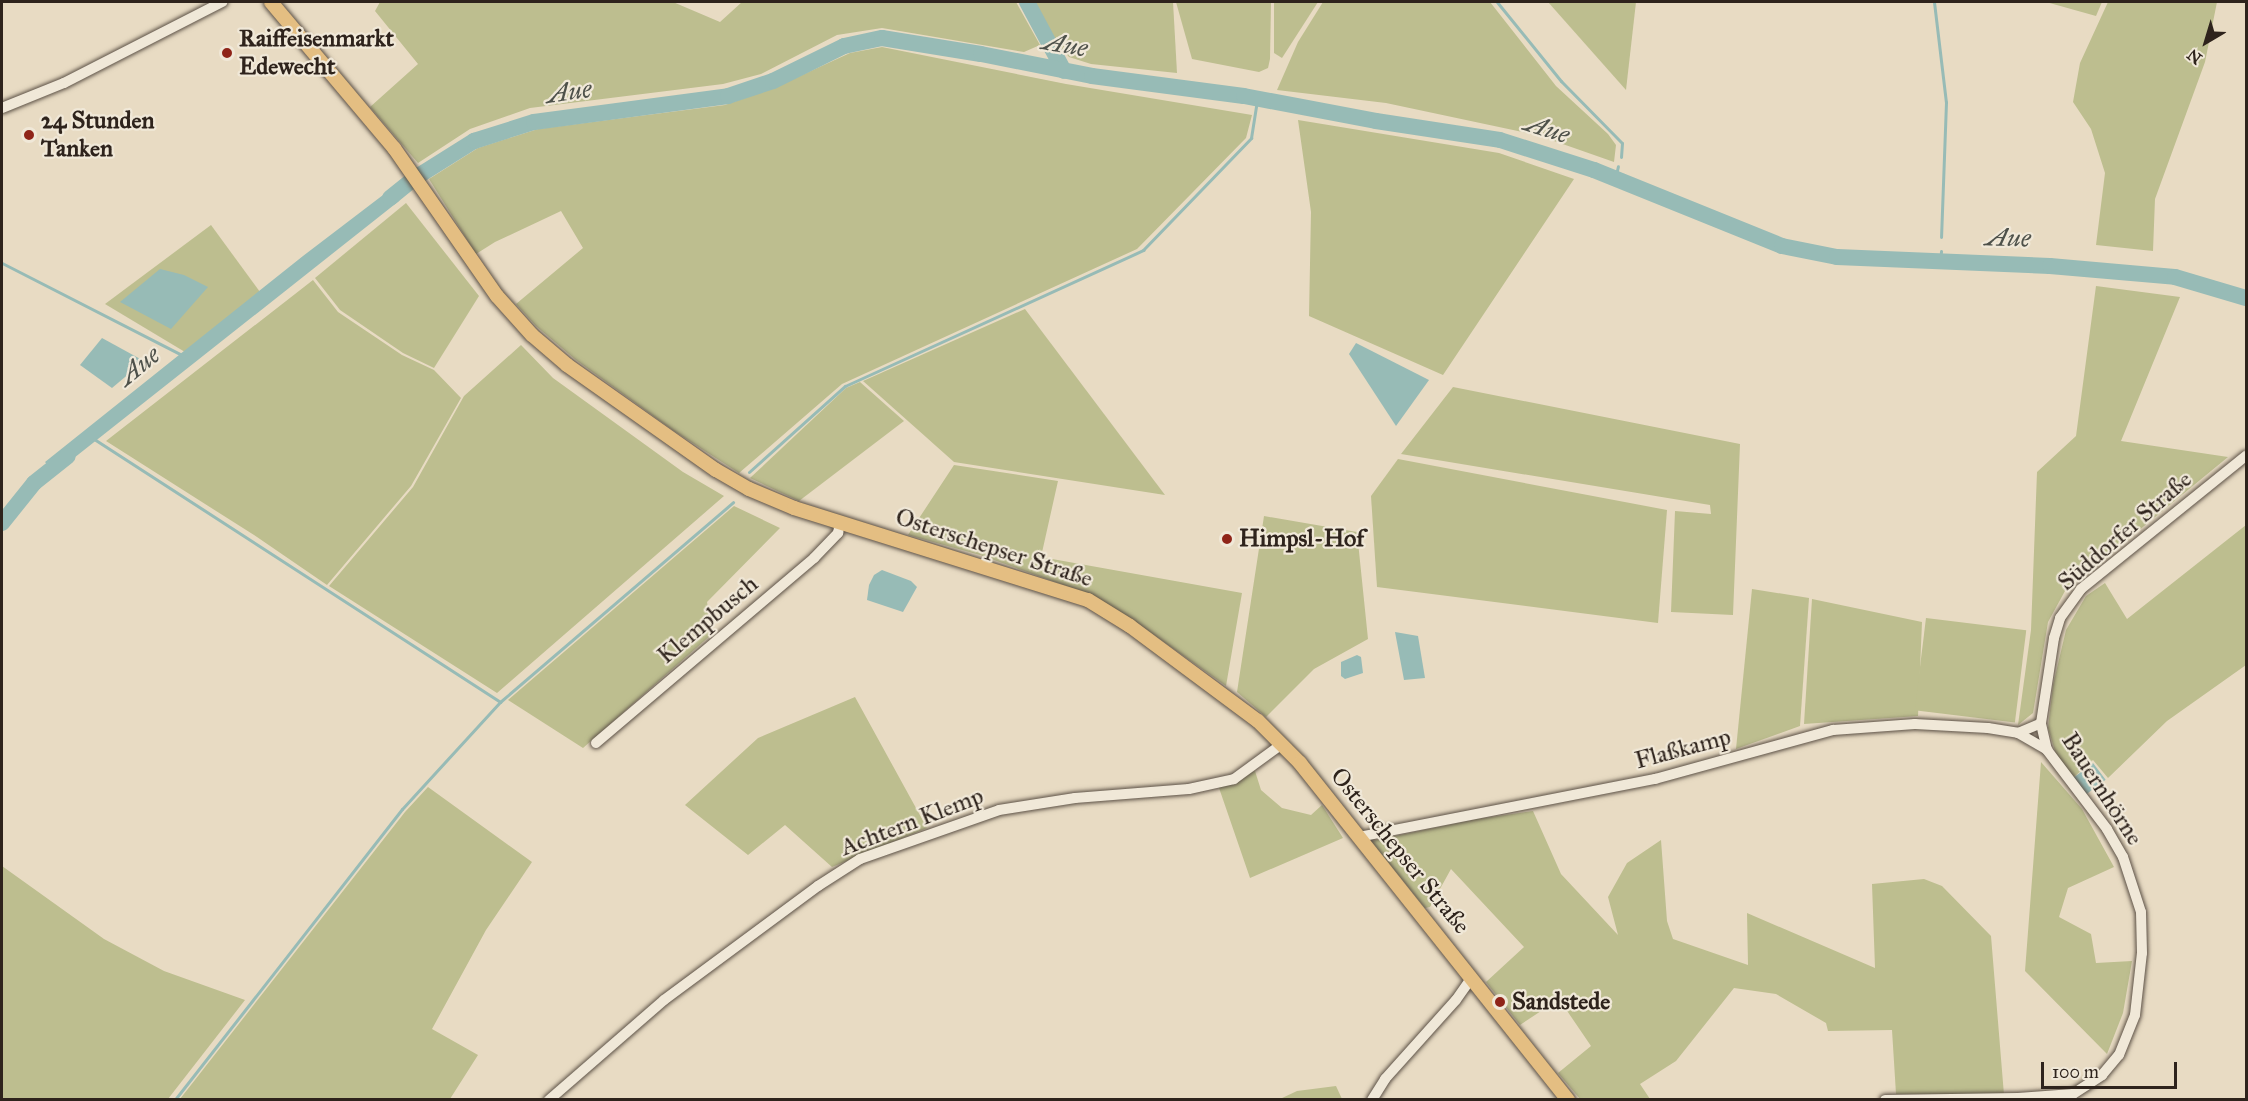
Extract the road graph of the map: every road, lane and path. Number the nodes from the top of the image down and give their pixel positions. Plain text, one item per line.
1 (222, 2) edge
2 (271, 2) edge
3 (2, 108) edge
4 (2247, 456) edge
5 (840, 523) junction
6 (2041, 723) junction
7 (2018, 733) junction
8 (596, 743) dead end
9 (1282, 744) junction
10 (2047, 750) junction
11 (1359, 837) junction
12 (1472, 976) junction
13 (549, 1100) edge
14 (1372, 1100) edge
15 (1568, 1100) edge
16 (1885, 1100) edge

1 - 3 street
2 - 5 main road, Osterschepser Straße
4 - 6 street, Süddorfer Straße
5 - 8 street, Klempbusch
5 - 9 main road, Osterschepser Straße
6 - 7 street
6 - 10 street, Bauernhörne
7 - 10 street, Flaßkamp
7 - 11 street, Flaßkamp
9 - 11 main road, Osterschepser Straße
9 - 13 street, Achtern Klemp
10 - 16 street, Bauernhörne
11 - 12 main road, Osterschepser Straße
12 - 14 street
12 - 15 main road, Osterschepser Straße

